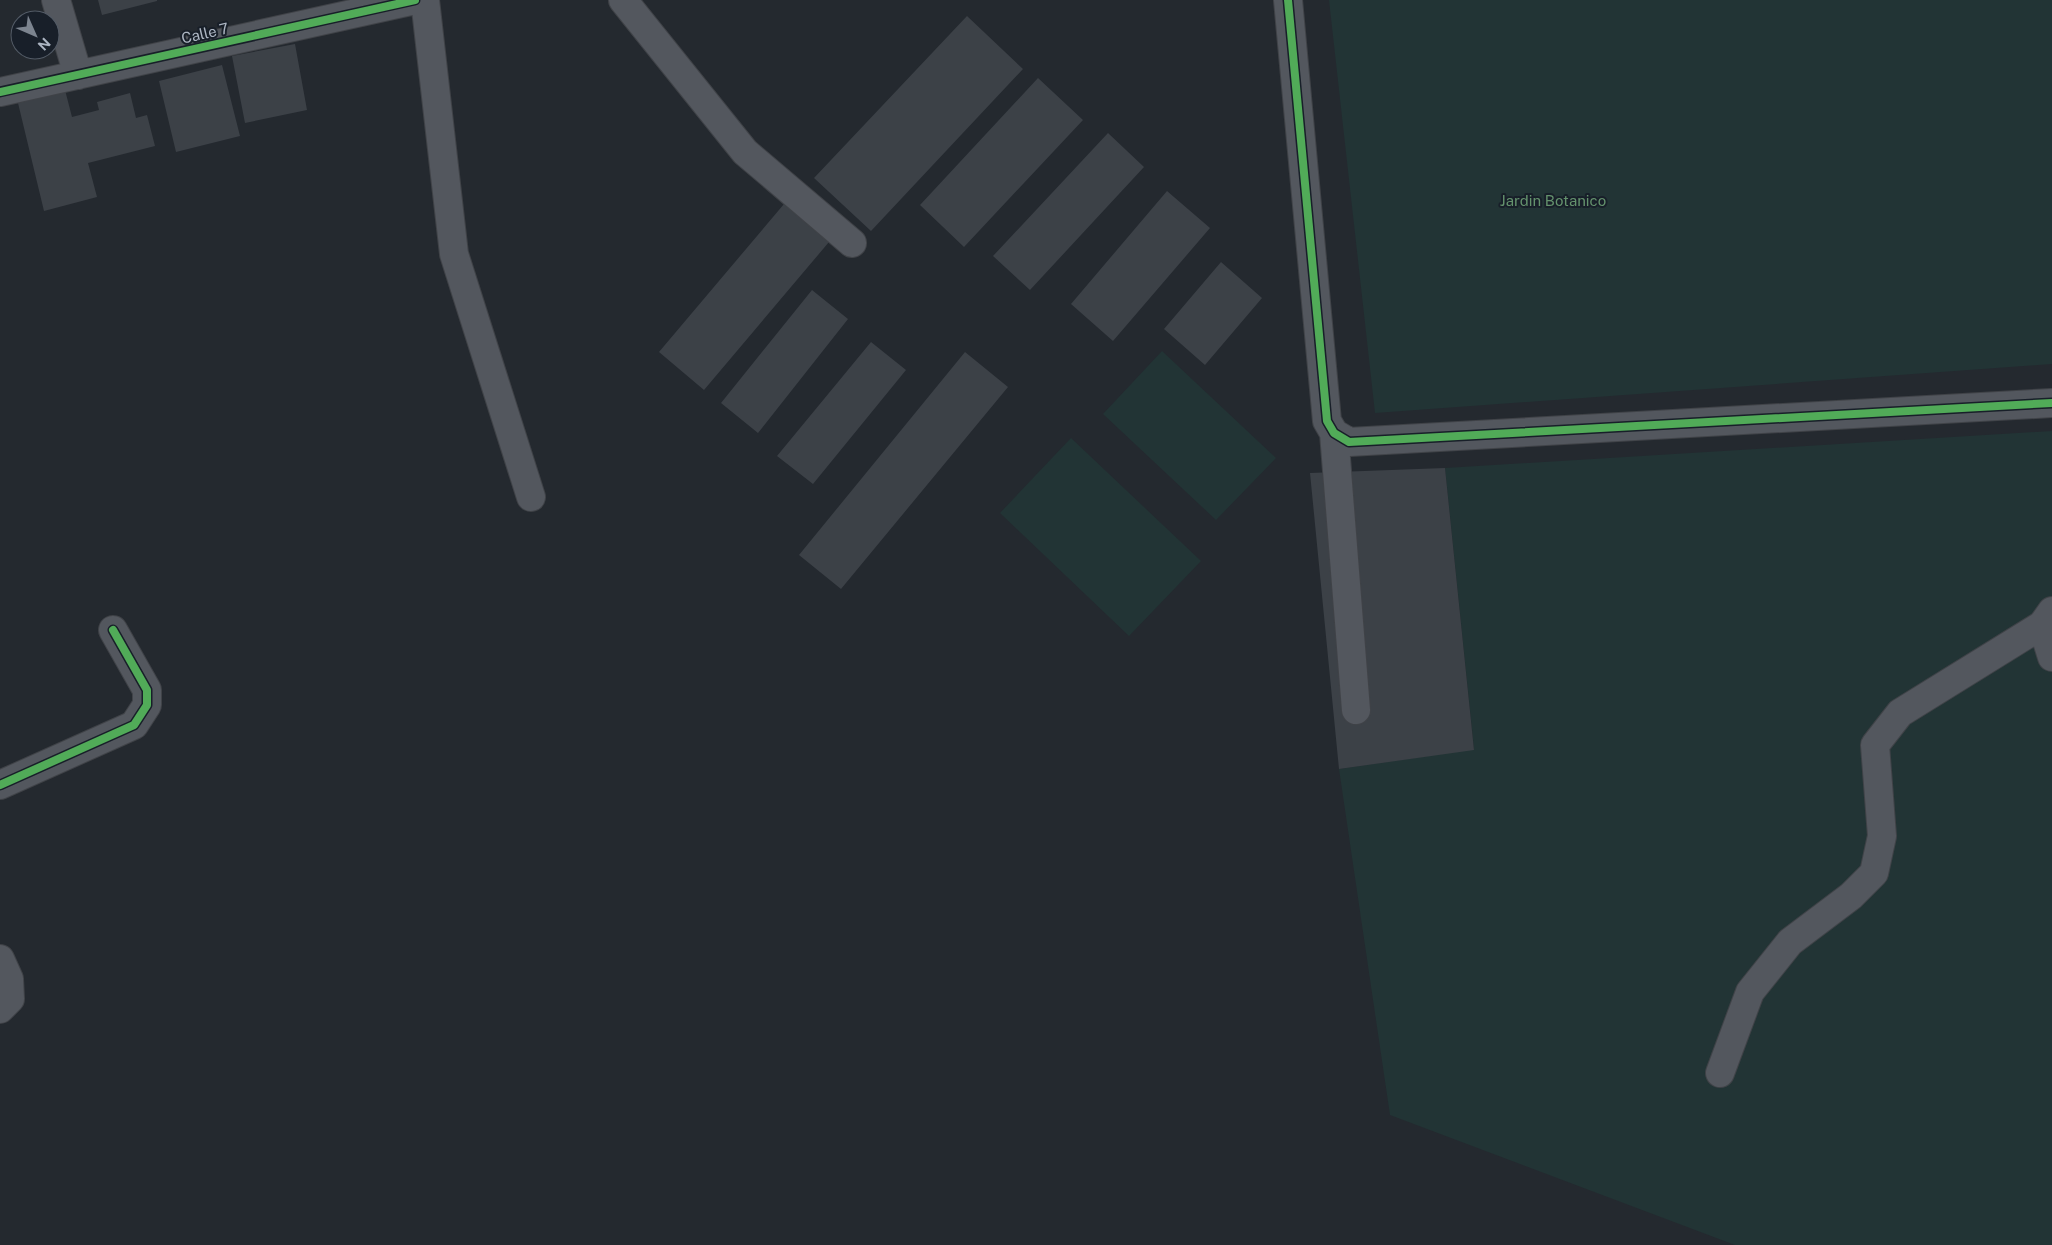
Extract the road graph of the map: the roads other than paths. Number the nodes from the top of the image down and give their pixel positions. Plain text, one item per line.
1 (56, 0) edge
2 (415, 0) edge
3 (425, 0) edge
4 (623, 0) edge
5 (1288, 0) edge
6 (78, 75) junction
7 (0, 92) edge
8 (852, 243) dead end
9 (2052, 403) edge
10 (1334, 433) junction
11 (531, 497) dead end
12 (2047, 618) edge
13 (113, 630) dead end
14 (2052, 657) edge
15 (1356, 710) dead end
16 (0, 785) edge
17 (0, 959) edge
18 (0, 1009) edge
19 (1720, 1073) dead end

1 - 6 street
2 - 6 street, Calle 7
3 - 11 street
4 - 8 street
5 - 10 street
6 - 7 street, Calle 7
9 - 10 street
10 - 15 street
12 - 14 street
12 - 19 street
13 - 16 street
17 - 18 street

